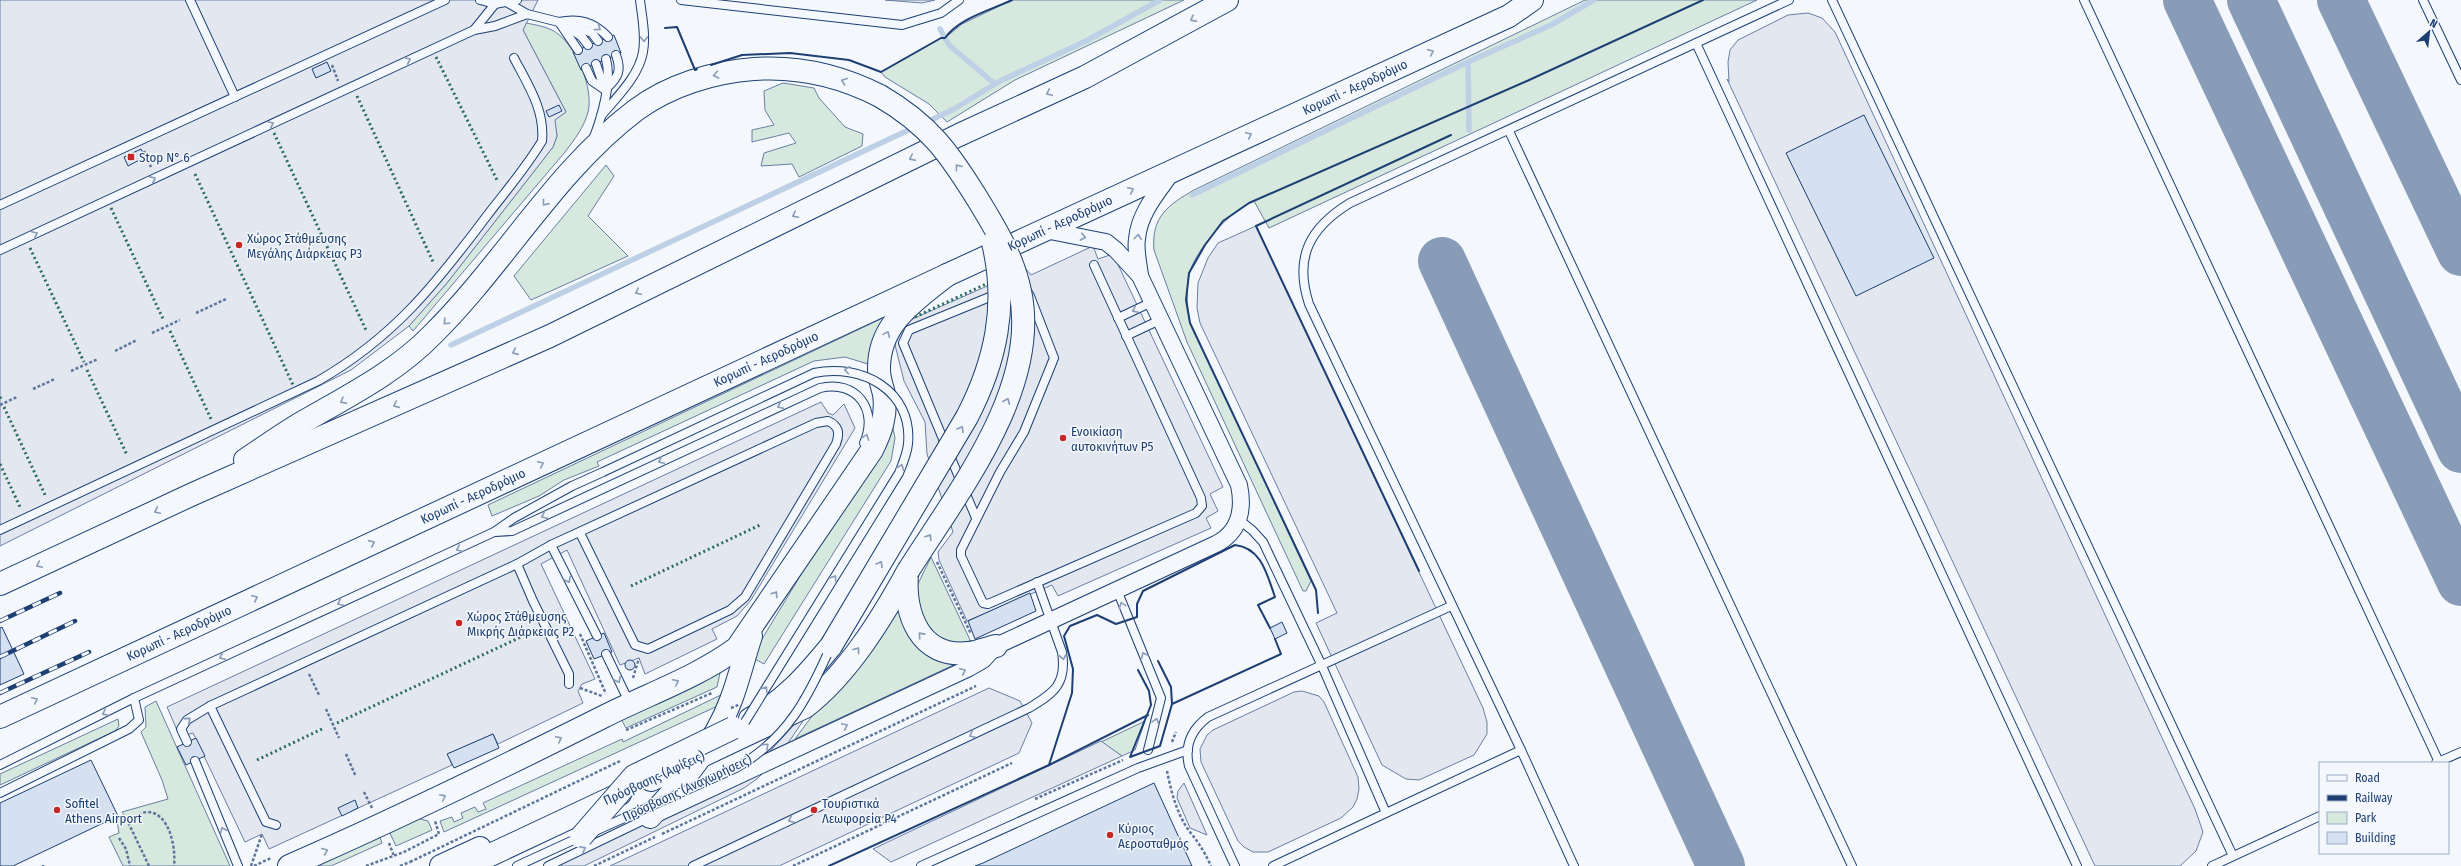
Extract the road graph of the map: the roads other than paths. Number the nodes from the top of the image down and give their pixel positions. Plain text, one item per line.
1 (190, 0) edge
2 (445, 0) edge
3 (480, 0) edge
4 (517, 0) edge
5 (640, 0) edge
6 (681, 0) edge
7 (959, 0) edge
8 (1227, 0) edge
9 (1532, 0) edge
10 (1789, 0) edge
11 (1832, 0) edge
12 (2084, 0) edge
13 (2423, 0) edge
14 (508, 3) junction
15 (495, 4) junction
16 (527, 14) junction
17 (559, 22) junction
18 (474, 30) junction
19 (608, 37) dead end
20 (598, 41) dead end
21 (1696, 43) junction
22 (588, 45) dead end
23 (578, 50) dead end
24 (616, 56) dead end
25 (514, 58) dead end
26 (606, 59) dead end
27 (596, 64) dead end
28 (586, 68) dead end
29 (2461, 80) edge
30 (606, 90) junction
31 (235, 96) junction
32 (601, 116) junction
33 (1508, 131) junction
34 (1173, 170) junction
35 (570, 173) junction
36 (978, 200) junction
37 (0, 205) edge
38 (1045, 230) junction
39 (0, 250) edge
40 (1094, 266) dead end
41 (947, 275) junction
42 (1140, 276) junction
43 (1152, 302) junction
44 (1118, 318) junction
45 (1160, 320) junction
46 (1126, 336) junction
47 (860, 448) dead end
48 (852, 462) dead end
49 (193, 494) junction
50 (838, 498) junction
51 (976, 518) junction
52 (1238, 519) junction
53 (0, 530) edge
54 (494, 532) junction
55 (580, 533) junction
56 (551, 545) junction
57 (517, 564) junction
58 (907, 572) junction
59 (1037, 582) junction
60 (0, 584) edge
61 (1117, 590) junction
62 (1452, 606) junction
63 (1051, 620) junction
64 (754, 626) junction
65 (597, 636) dead end
66 (831, 646) junction
67 (996, 646) junction
68 (606, 654) dead end
69 (1322, 666) junction
70 (569, 684) road end
71 (134, 698) junction
72 (630, 704) junction
73 (210, 706) junction
74 (0, 717) edge
75 (735, 717) junction
76 (187, 742) dead end
77 (1148, 750) dead end
78 (1188, 750) junction
79 (1521, 750) junction
80 (2461, 752) edge
81 (703, 755) junction
82 (195, 761) dead end
83 (2437, 762) edge
84 (0, 765) edge
85 (629, 768) junction
86 (0, 793) edge
87 (1386, 813) junction
88 (2319, 816) edge
89 (650, 817) junction
90 (276, 825) dead end
91 (581, 837) junction
92 (2233, 856) junction
93 (238, 866) edge
94 (289, 866) edge
95 (441, 866) edge
96 (467, 866) edge
97 (517, 866) edge
98 (548, 866) edge
99 (693, 866) edge
100 (921, 866) edge
101 (1235, 866) edge
102 (1273, 866) edge
103 (1574, 866) edge
104 (1852, 866) edge
105 (2077, 866) edge
106 (2212, 866) edge

1 - 31 lane
2 - 31 lane
3 - 15 lane
4 - 14 lane
5 -> 32 lane
6 - 7 lane
8 -> 49 main road
34 -> 9 main road, Κορωπί - Αεροδρόμιο
10 - 21 lane
11 - 92 lane
12 - 83 lane
13 - 29 lane
14 - 15 lane
14 - 16 lane
15 - 18 lane
16 - 17 lane
16 - 18 lane
17 -> 19 lane
17 - 20 lane
17 - 22 lane
17 - 23 lane
39 -> 18 lane
21 - 33 lane
21 - 105 lane
24 - 30 lane
25 - 53 lane
26 - 30 lane
27 - 30 lane
28 - 30 lane
30 - 32 lane
31 - 37 lane
32 - 35 lane
33 - 62 lane
33 - 104 lane
38 -> 34 main road, Κορωπί - Αεροδρόμιο
42 -> 34 street
36 -> 35 main road, bridge
35 -> 49 main road
58 -> 36 main road, Πρόσβασης (Αφίξεις), bridge
66 -> 36 main road, bridge
38 - 41 main road, Κορωπί - Αεροδρόμιο
38 -> 42 street
40 - 44 lane
50 -> 41 main road
74 -> 41 main road, Κορωπί - Αεροδρόμιο
42 - 43 street
43 -> 44 lane
43 - 45 street
44 - 46 lane
45 - 46 lane
45 - 52 street
46 - 59 lane
47 -> 54 lane
48 - 50 lane
49 -> 60 main road
64 -> 50 main road
51 - 51 lane
51 - 59 lane
52 - 61 street
52 - 69 lane
54 -> 71 lane
75 -> 54 lane, bridge
55 - 55 lane
55 - 56 lane
56 - 57 lane
56 -> 65 lane
57 - 70 lane
57 - 73 lane
67 -> 58 main road
81 -> 58 main road, Πρόσβασης (Αφίξεις)
59 - 63 lane
61 - 63 street
77 -> 61 lane
62 - 69 lane
62 - 79 lane
63 - 67 street
63 -> 99 lane
72 -> 64 main road
64 - 81 main road
66 - 75 main road, bridge
91 -> 66 lane, Πρόσβασης (Αναχωρήσεις), bridge
89 -> 67 street
68 -> 72 lane
69 - 78 lane
69 - 87 lane
71 -> 84 lane
71 - 86 lane
94 -> 72 main road
76 -> 73 lane
73 - 90 lane
75 - 85 main road, bridge
78 - 100 lane
78 - 101 lane
79 - 87 lane
79 - 103 lane
80 - 83 lane
81 - 89 main road
81 - 96 main road, Πρόσβασης (Αφίξεις)
93 -> 82 lane
85 - 91 main road, bridge
85 - 95 main road
87 - 102 lane
88 - 92 lane
98 -> 89 lane
91 - 97 lane, Πρόσβασης (Αναχωρήσεις)
92 - 106 lane

